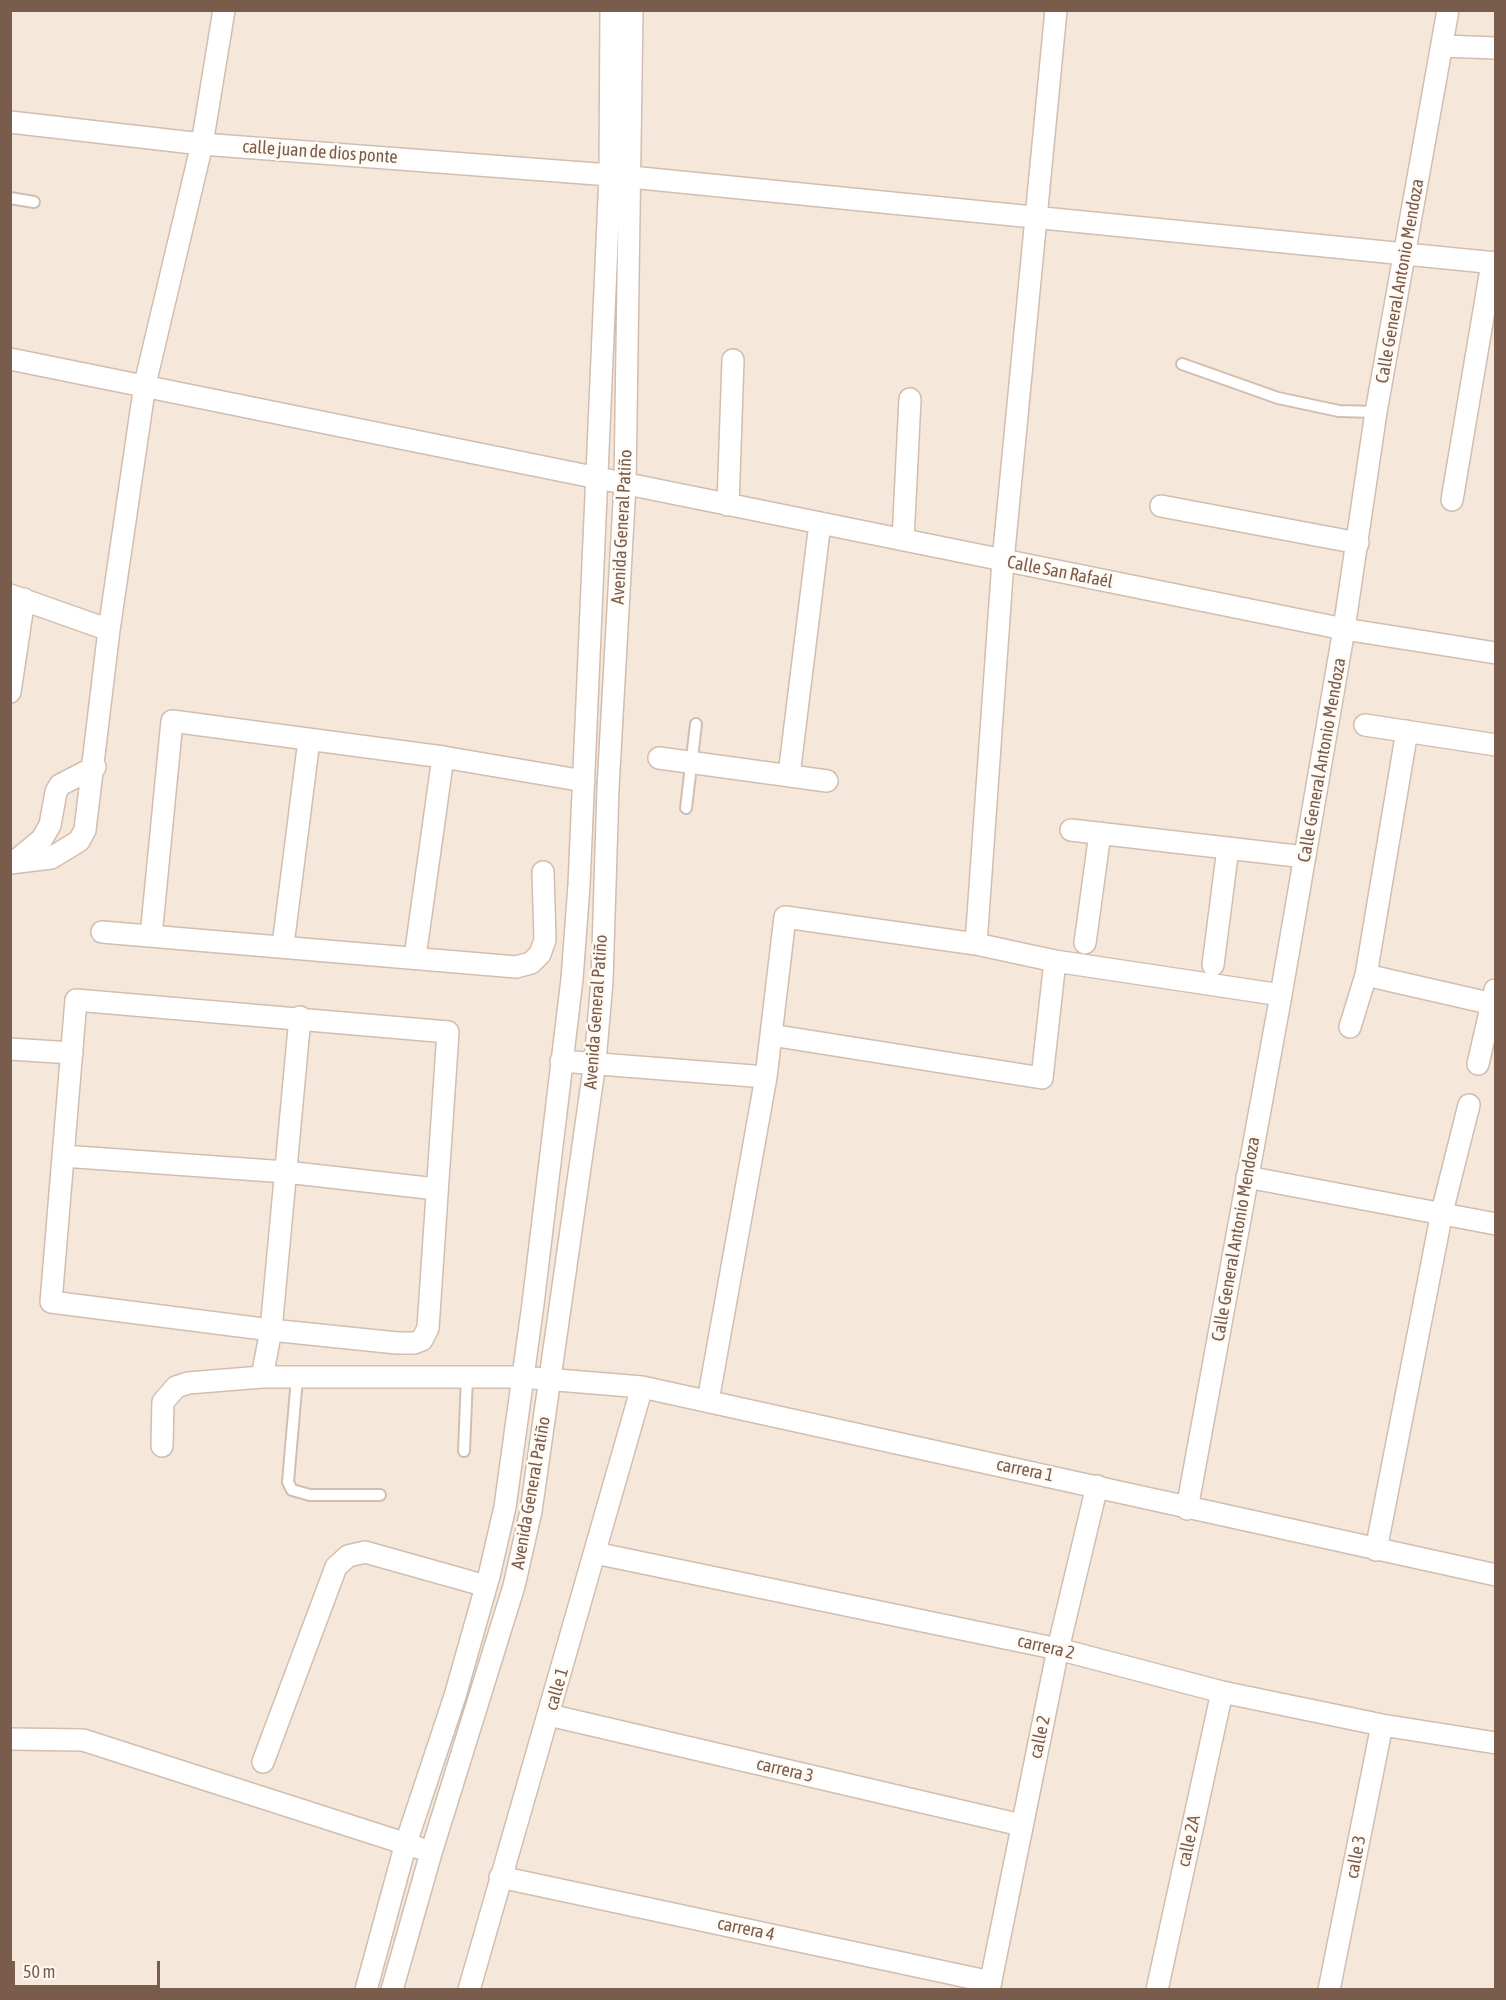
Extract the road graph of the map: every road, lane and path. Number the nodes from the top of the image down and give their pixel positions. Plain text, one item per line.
1 (225, 10) edge
2 (611, 10) edge
3 (632, 10) edge
4 (1056, 10) edge
5 (1448, 10) edge
6 (1443, 46) junction
7 (1496, 48) edge
8 (10, 122) edge
9 (202, 144) junction
10 (620, 176) junction
11 (10, 198) edge
12 (34, 202) dead end
13 (1038, 216) junction
14 (1404, 253) junction
15 (1494, 263) edge
16 (733, 360) dead end
17 (11, 361) edge
18 (1182, 364) dead end
19 (145, 384) junction
20 (910, 399) dead end
21 (1376, 412) junction
22 (598, 479) junction
23 (625, 484) junction
24 (1452, 500) dead end
25 (728, 505) junction
26 (1161, 506) dead end
27 (820, 523) junction
28 (903, 540) junction
29 (1358, 543) junction
30 (1003, 561) junction
31 (17, 597) edge
32 (1344, 629) junction
33 (110, 630) junction
34 (1496, 653) edge
35 (10, 692) edge
36 (696, 724) dead end
37 (1365, 725) dead end
38 (1407, 731) junction
39 (309, 740) junction
40 (1496, 745) edge
41 (443, 757) junction
42 (658, 758) dead end
43 (691, 763) junction
44 (95, 767) junction
45 (789, 775) junction
46 (584, 780) junction
47 (827, 781) dead end
48 (686, 808) dead end
49 (1071, 830) dead end
50 (1100, 833) junction
51 (1228, 848) junction
52 (1305, 857) junction
53 (12, 863) edge
54 (543, 872) dead end
55 (102, 932) dead end
56 (151, 936) junction
57 (1085, 943) dead end
58 (976, 944) junction
59 (283, 945) junction
60 (415, 957) junction
61 (1055, 961) junction
62 (1212, 965) dead end
63 (1366, 975) junction
64 (1281, 995) junction
65 (1494, 997) edge
66 (300, 1017) junction
67 (1350, 1026) dead end
68 (771, 1035) junction
69 (10, 1049) edge
70 (72, 1053) junction
71 (561, 1061) junction
72 (595, 1062) junction
73 (1478, 1064) dead end
74 (765, 1077) junction
75 (1469, 1105) dead end
76 (63, 1156) junction
77 (286, 1172) junction
78 (1247, 1177) junction
79 (436, 1189) junction
80 (1442, 1212) junction
81 (1496, 1224) edge
82 (271, 1330) junction
83 (262, 1377) junction
84 (466, 1377) junction
85 (521, 1377) junction
86 (297, 1378) junction
87 (552, 1380) junction
88 (642, 1387) junction
89 (708, 1401) junction
90 (162, 1446) dead end
91 (464, 1451) dead end
92 (1097, 1486) junction
93 (380, 1496) dead end
94 (1187, 1509) junction
95 (1376, 1550) junction
96 (595, 1553) junction
97 (1496, 1575) edge
98 (486, 1586) junction
99 (1058, 1650) junction
100 (1222, 1692) junction
101 (549, 1715) junction
102 (1382, 1725) junction
103 (10, 1740) edge
104 (1496, 1743) edge
105 (263, 1762) dead end
106 (1022, 1825) junction
107 (406, 1843) junction
108 (431, 1853) junction
109 (500, 1877) junction
110 (990, 1986) edge
111 (366, 1989) edge
112 (392, 1989) edge
113 (469, 1989) edge
114 (1157, 1989) edge
115 (1329, 1989) edge

1 - 9 street
2 - 10 street, Avenida General Patiño
3 - 10 street, Avenida General Patiño
4 - 13 street
5 - 6 street, Calle General Antonio Mendoza
6 - 7 street
6 - 14 street, Calle General Antonio Mendoza
8 - 9 street, calle juan de dios ponte
9 - 10 street, calle juan de dios ponte
9 - 19 street
10 - 13 street, calle juan de dios ponte
10 - 22 street, Avenida General Patiño
10 - 23 street, Avenida General Patiño
11 - 12 lane
13 - 14 street, calle juan de dios ponte
13 - 30 street
14 - 15 street
14 - 21 street, Calle General Antonio Mendoza
15 - 24 street
16 - 25 street
17 - 19 street, Calle San Rafaél
18 - 21 lane
19 - 22 street, Calle San Rafaél
19 - 33 street
20 - 28 street
21 - 29 street, Calle General Antonio Mendoza
22 - 23 street, Calle San Rafaél
22 - 46 street, Avenida General Patiño
23 - 25 street, Calle San Rafaél
23 - 72 street, Avenida General Patiño
25 - 27 street, Calle San Rafaél
26 - 29 street
27 - 28 street, Calle San Rafaél
27 - 45 street
28 - 30 street, Calle San Rafaél
29 - 32 street, Calle General Antonio Mendoza
30 - 32 street, Calle San Rafaél
30 - 58 street
31 - 33 street
31 - 35 street
32 - 34 street, Calle San Rafaél
32 - 52 street, Calle General Antonio Mendoza
33 - 44 street
36 - 43 lane
37 - 38 street
38 - 40 street
38 - 63 street
39 - 41 street
39 - 56 street
39 - 59 street
41 - 46 street
41 - 60 street
42 - 43 street
43 - 45 street
43 - 48 lane
44 - 53 street
44 - 53 street
45 - 47 street
46 - 71 street, Avenida General Patiño
49 - 50 street
50 - 51 street
50 - 57 street
51 - 52 street
51 - 62 street
52 - 64 street, Calle General Antonio Mendoza
54 - 60 street
55 - 56 street
56 - 59 street
58 - 61 street
58 - 68 street
59 - 60 street
61 - 64 street
61 - 68 street
63 - 65 street
63 - 67 street
64 - 78 street, Calle General Antonio Mendoza
65 - 73 street
66 - 70 street
66 - 77 street
66 - 79 street
68 - 74 street
69 - 70 street
70 - 76 street
71 - 72 street
71 - 85 street, Avenida General Patiño
72 - 74 street
72 - 87 street, Avenida General Patiño
74 - 89 street
75 - 80 street
76 - 77 street
76 - 82 street
77 - 79 street
77 - 82 street
78 - 80 street
78 - 94 street, Calle General Antonio Mendoza
79 - 82 street
80 - 81 street
80 - 95 street
82 - 83 street
83 - 86 street, carrera 1
83 - 90 street, carrera 1
84 - 85 street, carrera 1
84 - 86 street, carrera 1
84 - 91 lane
85 - 87 street, carrera 1
85 - 98 street, Avenida General Patiño
86 - 93 lane
87 - 88 street, carrera 1
87 - 108 street, Avenida General Patiño
88 - 89 street, carrera 1
88 - 96 street, calle 1
89 - 92 street, carrera 1
92 - 94 street, carrera 1
92 - 99 street, calle 2
94 - 95 street, carrera 1
95 - 97 street, carrera 1
96 - 99 street, carrera 2
96 - 101 street, calle 1
98 - 105 street
98 - 107 street, Avenida General Patiño
99 - 100 street, carrera 2
99 - 106 street, calle 2
100 - 102 street, carrera 2
100 - 114 street, calle 2A
101 - 106 street, carrera 3
101 - 109 street, calle 1
102 - 104 street, carrera 2
102 - 115 street, calle 3
103 - 107 street
106 - 110 street, calle 2
107 - 108 street
107 - 111 street, Avenida General Patiño
108 - 112 street, Avenida General Patiño
109 - 110 street, carrera 4
109 - 113 street, calle 1

